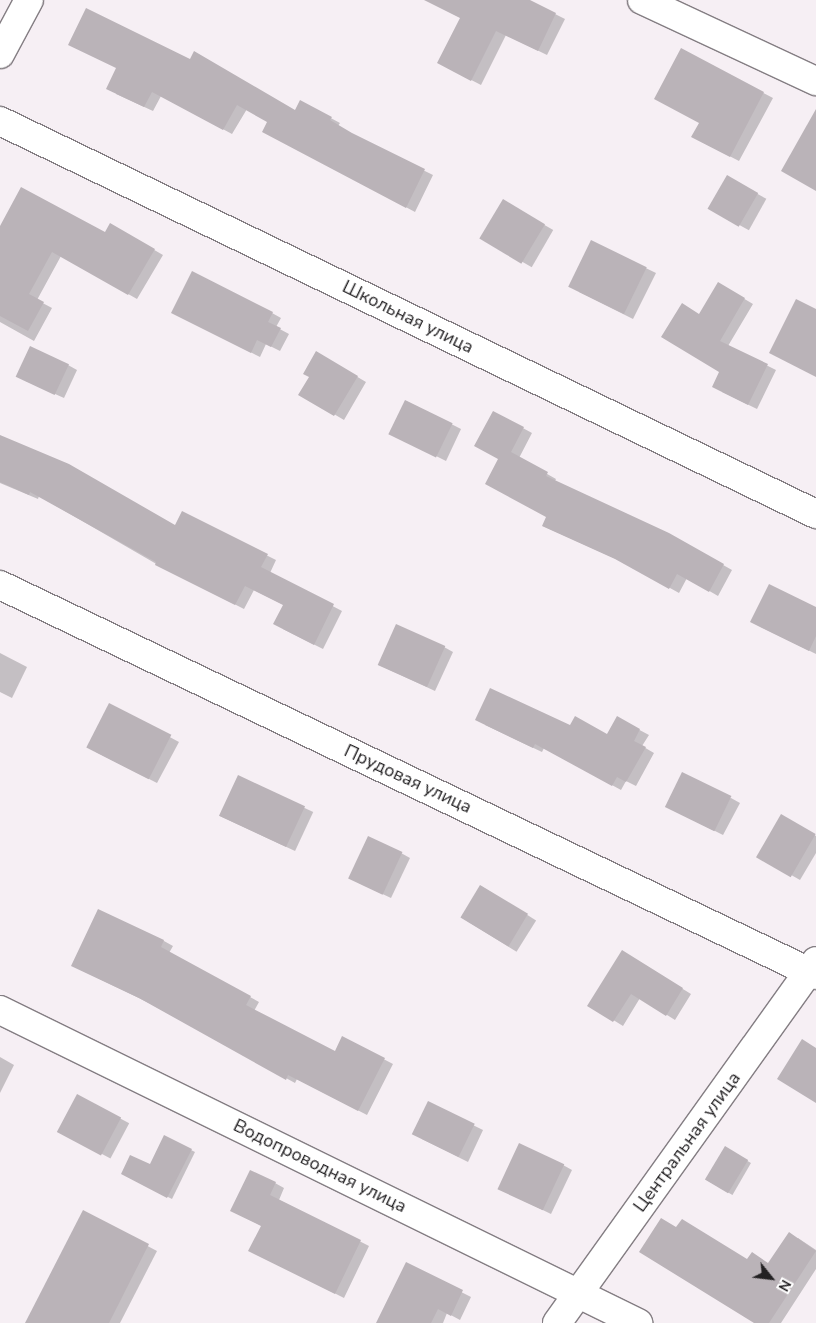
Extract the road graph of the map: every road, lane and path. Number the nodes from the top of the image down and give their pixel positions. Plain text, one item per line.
1 (29, 0) edge
2 (642, 0) edge
3 (0, 54) edge
4 (816, 81) edge
5 (0, 121) edge
6 (816, 514) edge
7 (0, 585) edge
8 (814, 970) edge
9 (0, 1010) edge
10 (579, 1292) junction
11 (557, 1323) edge
12 (638, 1323) edge

1 - 3 street
2 - 4 street
5 - 6 street, Школьная улица
7 - 8 street, Прудовая улица
8 - 10 street, Центральная улица
9 - 10 street, Водопроводная улица
10 - 11 street, Центральная улица
10 - 12 street, Водопроводная улица

